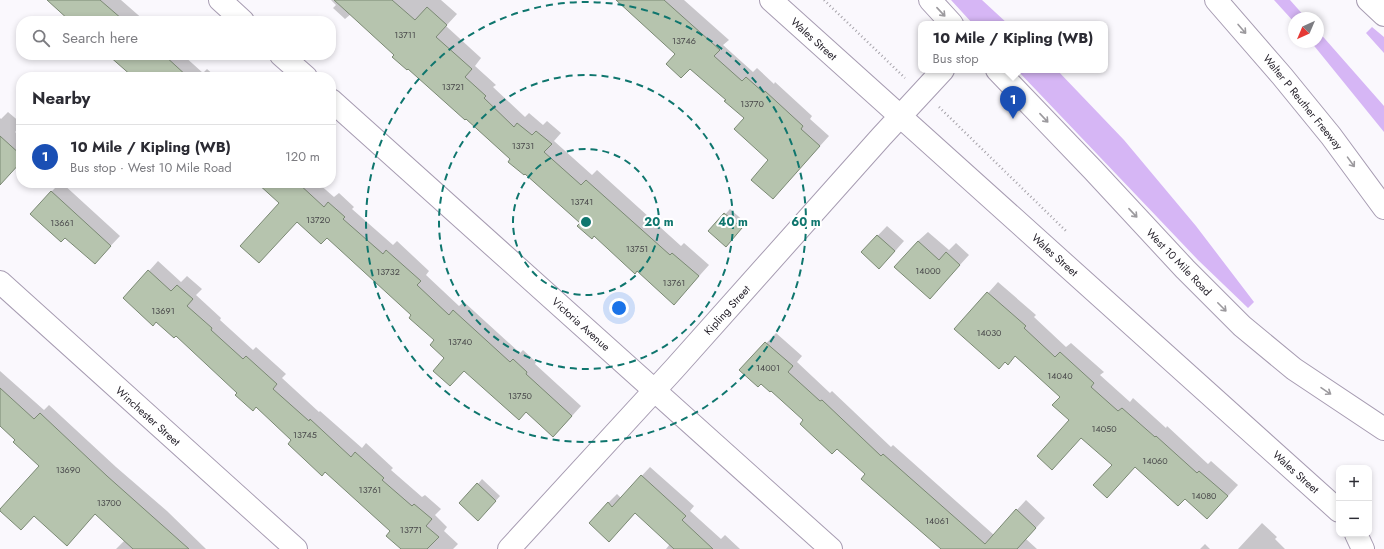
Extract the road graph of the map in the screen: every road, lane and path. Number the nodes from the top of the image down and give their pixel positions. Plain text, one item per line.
1 (220, 0) edge
2 (770, 0) edge
3 (824, 0) edge
4 (930, 0) edge
5 (1216, 0) edge
6 (1368, 0) edge
7 (1384, 15) edge
8 (238, 16) edge
9 (949, 21) edge
10 (287, 60) edge
11 (300, 72) edge
12 (940, 73) edge
13 (1000, 73) edge
14 (909, 82) dead end
15 (336, 104) edge
16 (900, 116) junction
17 (1384, 208) edge
18 (0, 282) edge
19 (654, 390) junction
20 (1384, 429) edge
21 (1336, 507) edge
22 (1357, 537) edge
23 (296, 549) edge
24 (509, 549) edge
25 (831, 549) edge
26 (1363, 549) edge

1 - 8 main road
2 - 16 main road, Wales Street
3 - 14 path
4 -> 9 main road
5 -> 17 main road, Walter P Reuther Freeway
6 - 7 main road
10 - 11 main road
12 - 16 main road, Kipling Street
13 -> 20 main road, West 10 Mile Road
15 - 19 main road, Victoria Avenue
16 - 19 main road, Kipling Street
16 - 21 main road, Wales Street
18 - 23 main road, Winchester Street
19 - 24 main road, Kipling Street
19 - 25 main road, Victoria Avenue
22 - 26 main road

